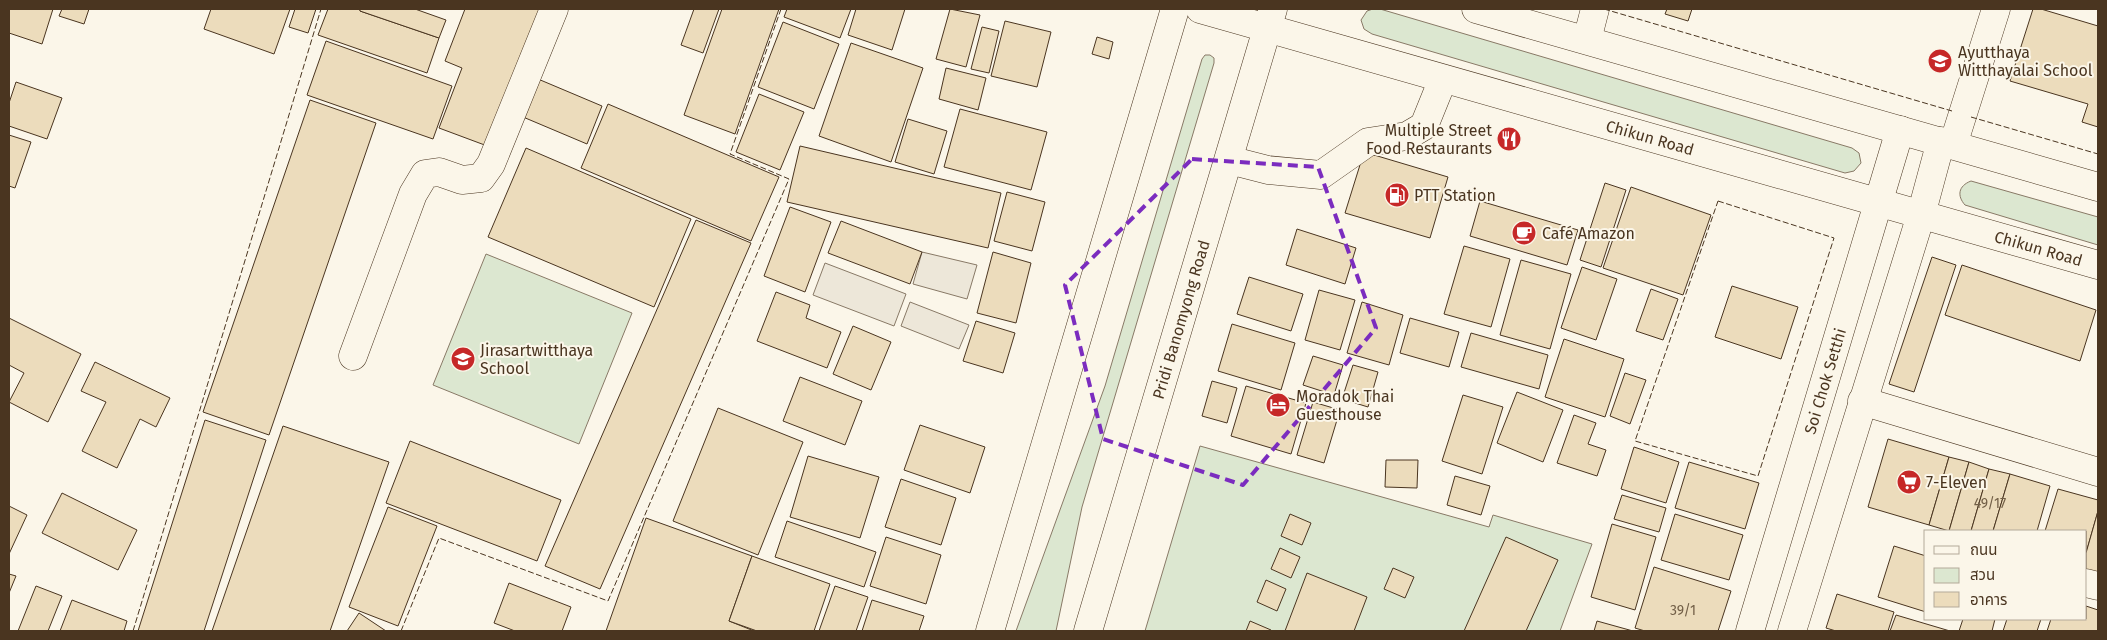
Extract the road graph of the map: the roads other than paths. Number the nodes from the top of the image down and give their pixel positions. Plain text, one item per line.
1 (554, 9) edge
2 (1175, 9) edge
3 (1200, 9) edge
4 (1476, 9) edge
5 (1595, 9) edge
6 (1996, 9) edge
7 (1271, 19) edge
8 (1586, 40) junction
9 (1443, 78) junction
10 (1900, 130) junction
11 (1947, 143) junction
12 (1229, 160) junction
13 (2098, 187) edge
14 (1880, 203) junction
15 (1921, 214) junction
16 (2098, 265) edge
17 (354, 356) dead end
18 (1862, 401) junction
19 (2098, 472) edge
20 (990, 631) edge
21 (1088, 631) edge
22 (1750, 631) edge
23 (1792, 631) edge

1 - 17 main road
2 - 20 main road
3 - 7 main road, Chikun Road
4 - 8 main road
5 - 8 main road
6 - 11 main road
7 - 9 main road, Chikun Road
7 - 12 main road, Pridi Banomyong Road
8 - 10 main road
9 - 12 main road
9 - 14 main road, Chikun Road
10 - 11 main road
10 - 14 main road, Soi Chok Setthi
11 - 13 main road
11 - 15 main road
12 - 21 main road, Pridi Banomyong Road
14 - 15 main road, Chikun Road
14 - 22 main road, Soi Chok Setthi
15 - 16 main road, Chikun Road
15 - 18 main road
18 - 19 main road
18 - 23 main road

